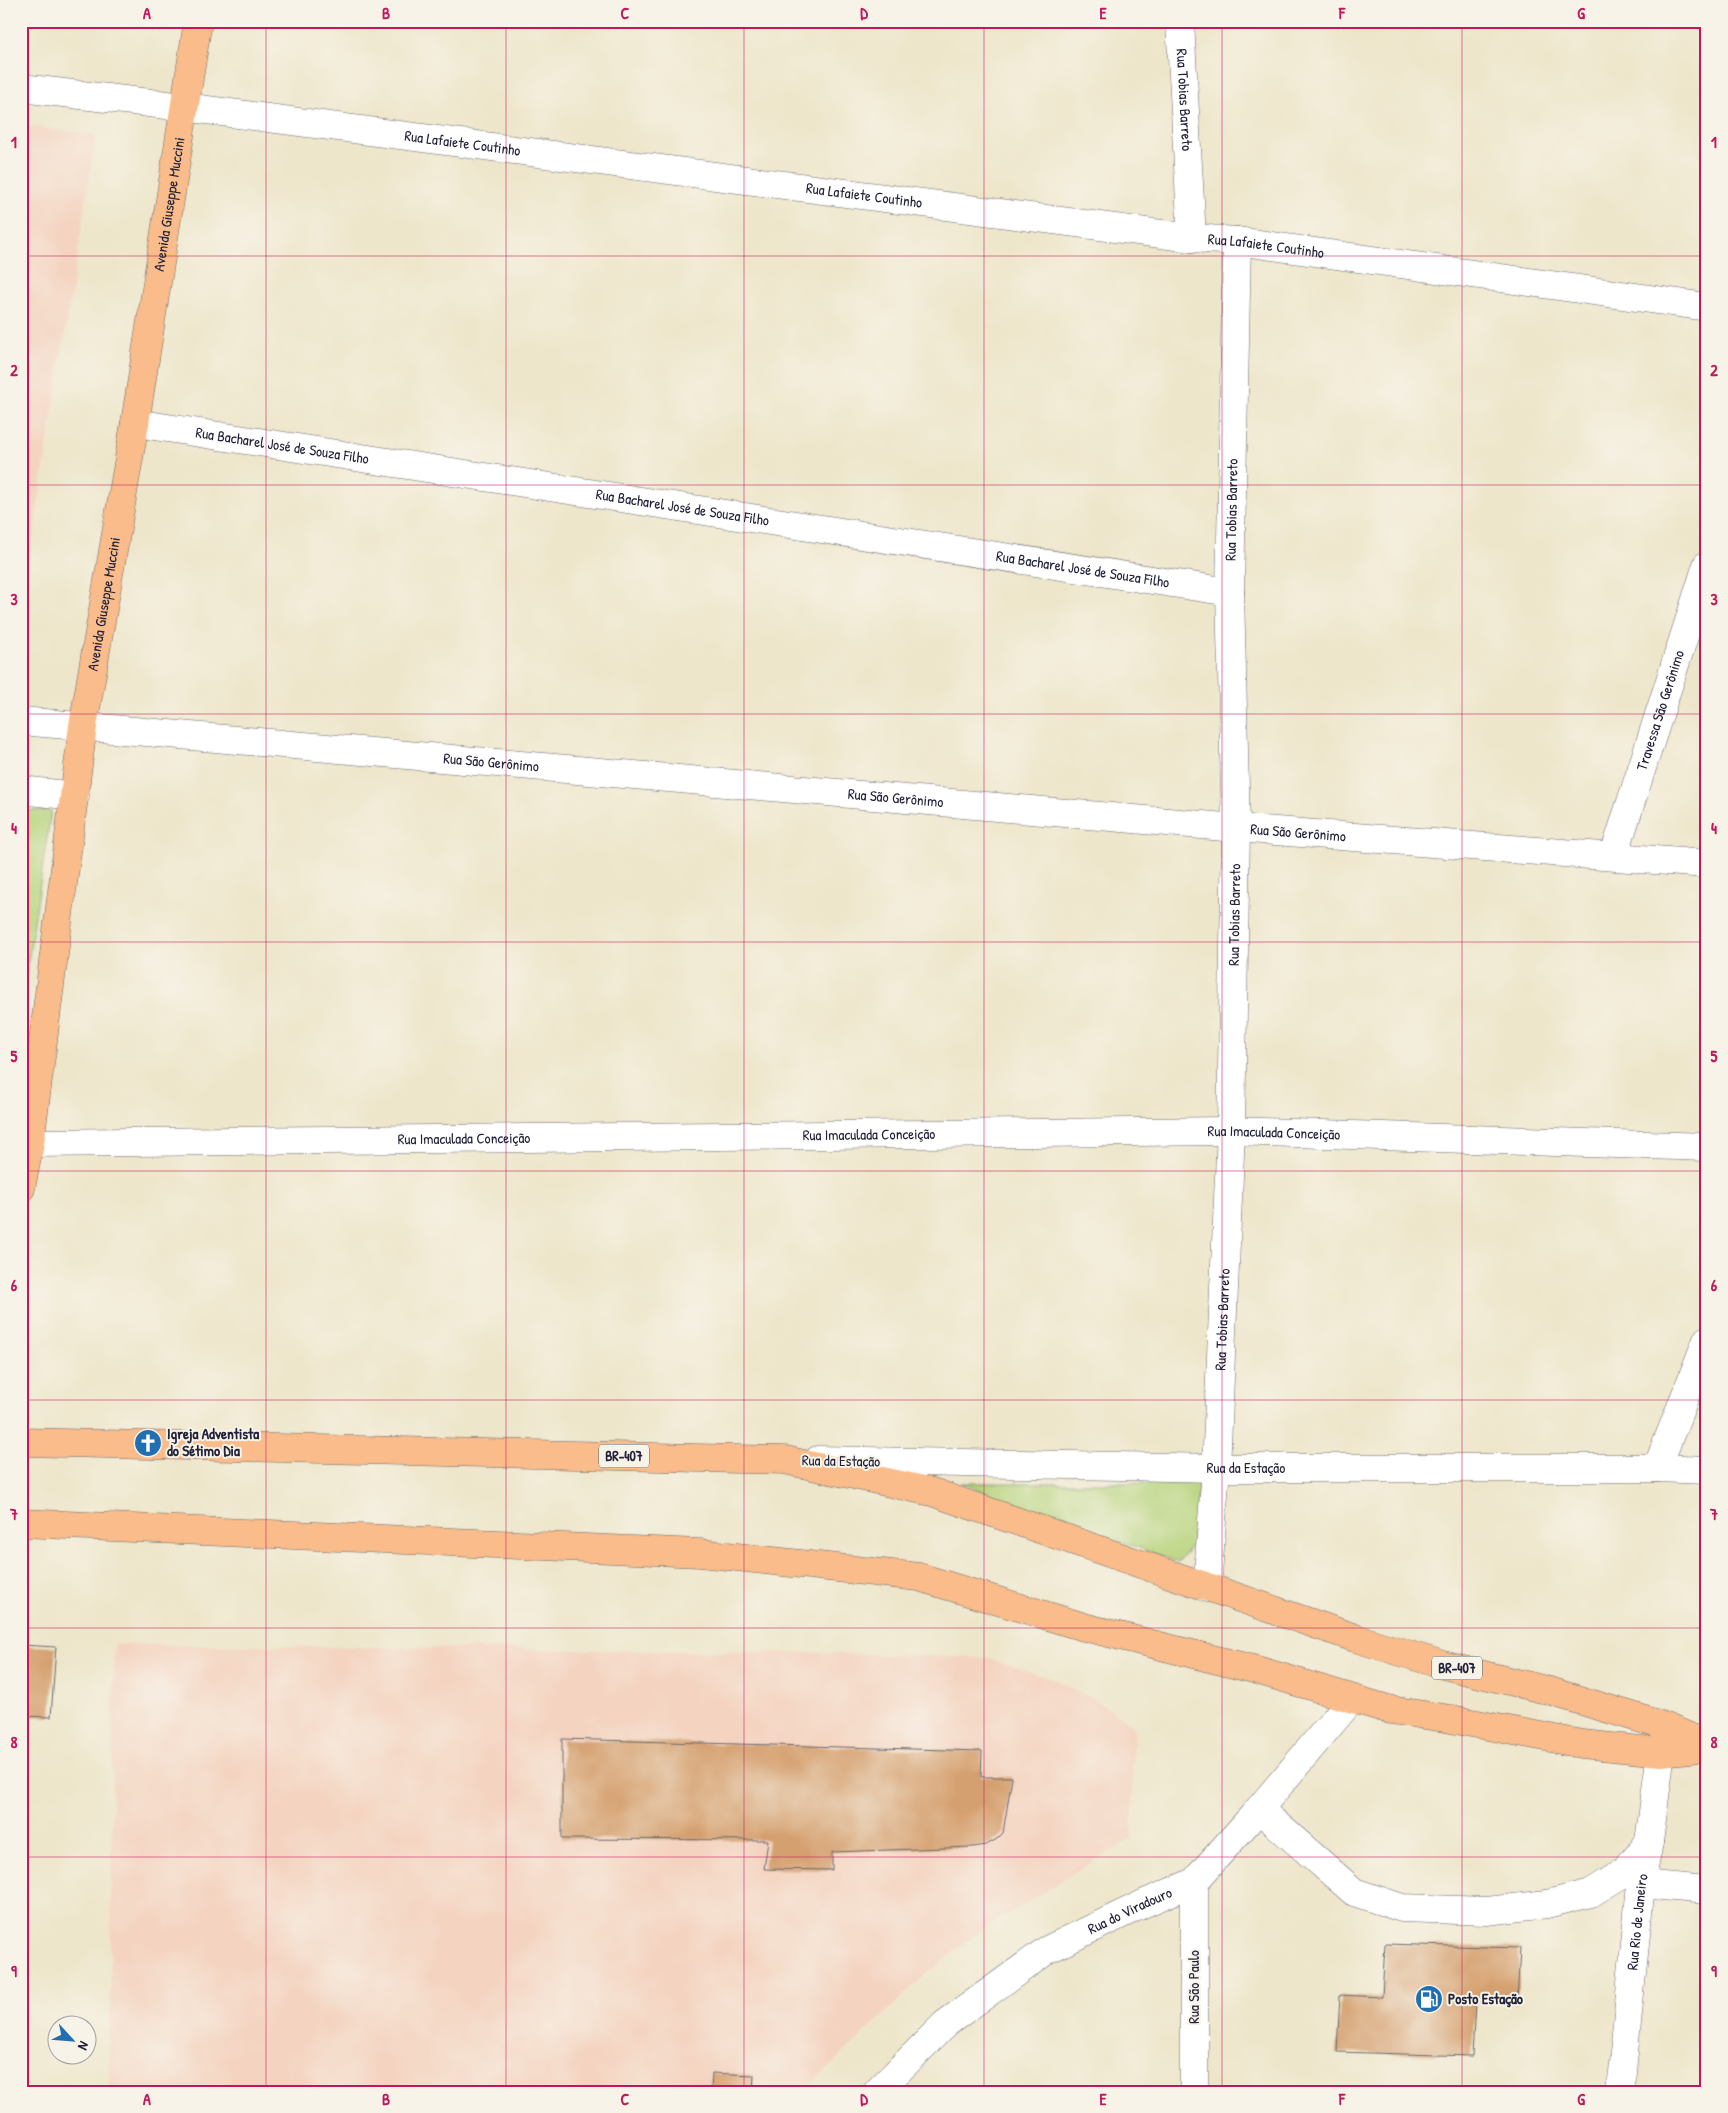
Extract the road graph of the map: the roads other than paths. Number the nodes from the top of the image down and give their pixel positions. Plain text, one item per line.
1 (198, 21) edge
2 (1180, 21) edge
3 (21, 88) edge
4 (184, 107) junction
5 (1192, 238) junction
6 (1238, 242) junction
7 (1707, 307) edge
8 (135, 423) junction
9 (1707, 565) edge
10 (1230, 592) junction
11 (21, 721) edge
12 (83, 726) junction
13 (21, 790) edge
14 (75, 796) junction
15 (1236, 828) junction
16 (1614, 855) junction
17 (1707, 864) edge
18 (1231, 1131) junction
19 (30, 1143) junction
20 (1707, 1147) edge
21 (21, 1188) edge
22 (1707, 1340) edge
23 (21, 1442) edge
24 (784, 1460) junction
25 (1216, 1468) junction
26 (1657, 1468) junction
27 (1707, 1470) edge
28 (21, 1523) edge
29 (1207, 1588) junction
30 (1352, 1699) junction
31 (1707, 1746) edge
32 (1661, 1752) junction
33 (1259, 1809) junction
34 (1649, 1842) junction
35 (1194, 1882) junction
36 (1641, 1884) junction
37 (1707, 1890) edge
38 (882, 2089) edge
39 (1194, 2092) edge
40 (1620, 2092) edge

1 - 4 main road, Avenida Giuseppe Muccini
2 - 5 street, Rua Tobias Barreto
3 - 4 street, Rua Lafaiete Coutinho
4 - 5 street, Rua Lafaiete Coutinho
4 - 8 main road, Avenida Giuseppe Muccini
5 - 6 street, Rua Lafaiete Coutinho
6 - 7 street, Rua Lafaiete Coutinho
6 - 10 street, Rua Tobias Barreto
8 - 10 street, Rua Bacharel José de Souza Filho
8 - 12 main road, Avenida Giuseppe Muccini
9 - 16 street, Travessa São Gerônimo
10 - 15 street, Rua Tobias Barreto
11 - 12 street, Rua São Gerônimo
12 - 14 main road, Avenida Giuseppe Muccini
12 - 15 street, Rua São Gerônimo
13 - 14 street
14 - 19 main road, Avenida Giuseppe Muccini
15 - 16 street, Rua São Gerônimo
15 - 18 street, Rua Tobias Barreto
16 - 17 street, Rua São Gerônimo
18 - 19 street, Rua Imaculada Conceição
18 - 20 street, Rua Imaculada Conceição
18 - 25 street, Rua Tobias Barreto
19 - 21 main road, Avenida Giuseppe Muccini
22 - 26 street
23 - 24 main road, BR-407
24 - 25 street, Rua da Estação
24 - 29 main road, BR-407
25 - 26 street, Rua da Estação
25 - 29 street, Rua Tobias Barreto
26 - 27 street, Rua da Estação
28 - 30 main road, BR-407
29 - 31 main road, BR-407
30 - 32 main road, BR-407
30 - 33 street, Rua do Viradouro
31 - 32 main road, BR-407
32 - 34 street, Rua Rio de Janeiro
33 - 34 street
33 - 35 street, Rua do Viradouro
34 - 36 street, Rua Rio de Janeiro
35 - 38 street, Rua do Viradouro
35 - 39 street, Rua São Paulo
36 - 37 street
36 - 40 street, Rua Rio de Janeiro

